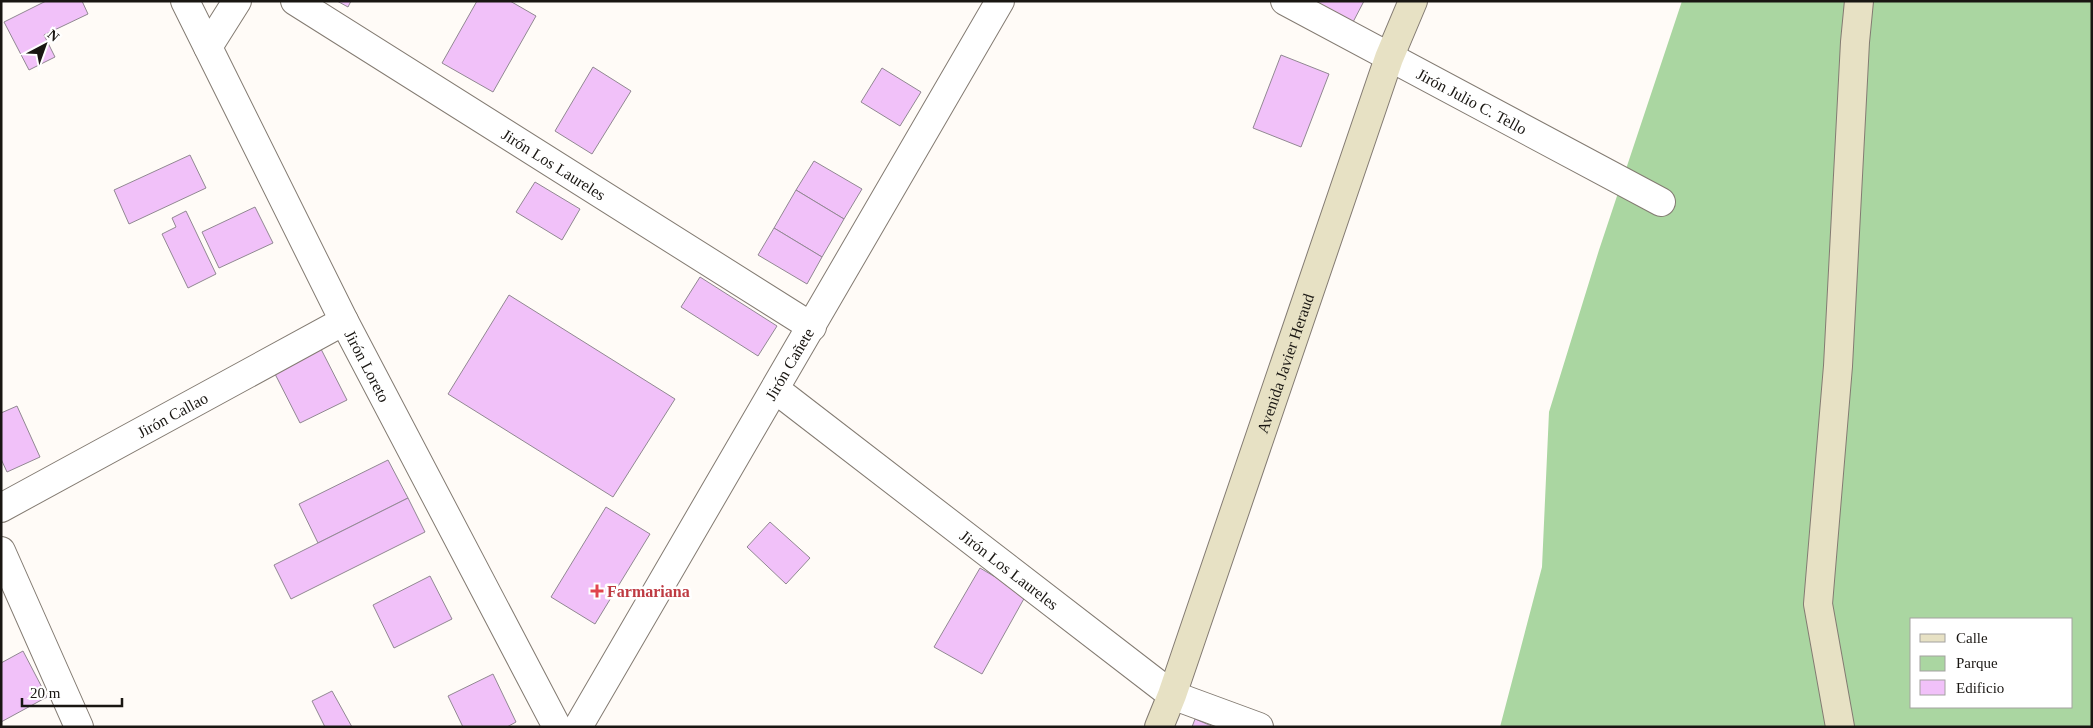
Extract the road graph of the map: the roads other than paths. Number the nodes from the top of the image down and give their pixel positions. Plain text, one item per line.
1 (185, 1) edge
2 (237, 1) edge
3 (296, 1) edge
4 (1000, 1) edge
5 (1285, 1) edge
6 (1413, 1) edge
7 (1859, 1) edge
8 (208, 47) junction
9 (1389, 58) junction
10 (1661, 202) dead end
11 (344, 321) junction
12 (812, 327) junction
13 (775, 389) junction
14 (1, 508) edge
15 (1, 551) edge
16 (1172, 695) junction
17 (79, 727) edge
18 (557, 727) edge
19 (578, 727) edge
20 (1159, 727) edge
21 (1259, 727) edge
22 (1840, 727) edge

1 - 8 street, Jirón Loreto
2 - 8 street
3 - 12 street, Jirón Los Laureles
4 - 12 street, Jirón Cañete
5 - 9 street, Jirón Julio C. Tello
6 - 9 main road, Avenida Javier Heraud
7 - 22 main road
8 - 11 street, Jirón Loreto
9 - 10 street, Jirón Julio C. Tello
9 - 16 main road, Avenida Javier Heraud
11 - 14 street, Jirón Callao
11 - 18 street, Jirón Loreto
12 - 13 street, Jirón Cañete
13 - 16 street, Jirón Los Laureles
13 - 19 street, Jirón Cañete
15 - 17 street
16 - 20 main road, Avenida Javier Heraud
16 - 21 street, Jirón Los Laureles

